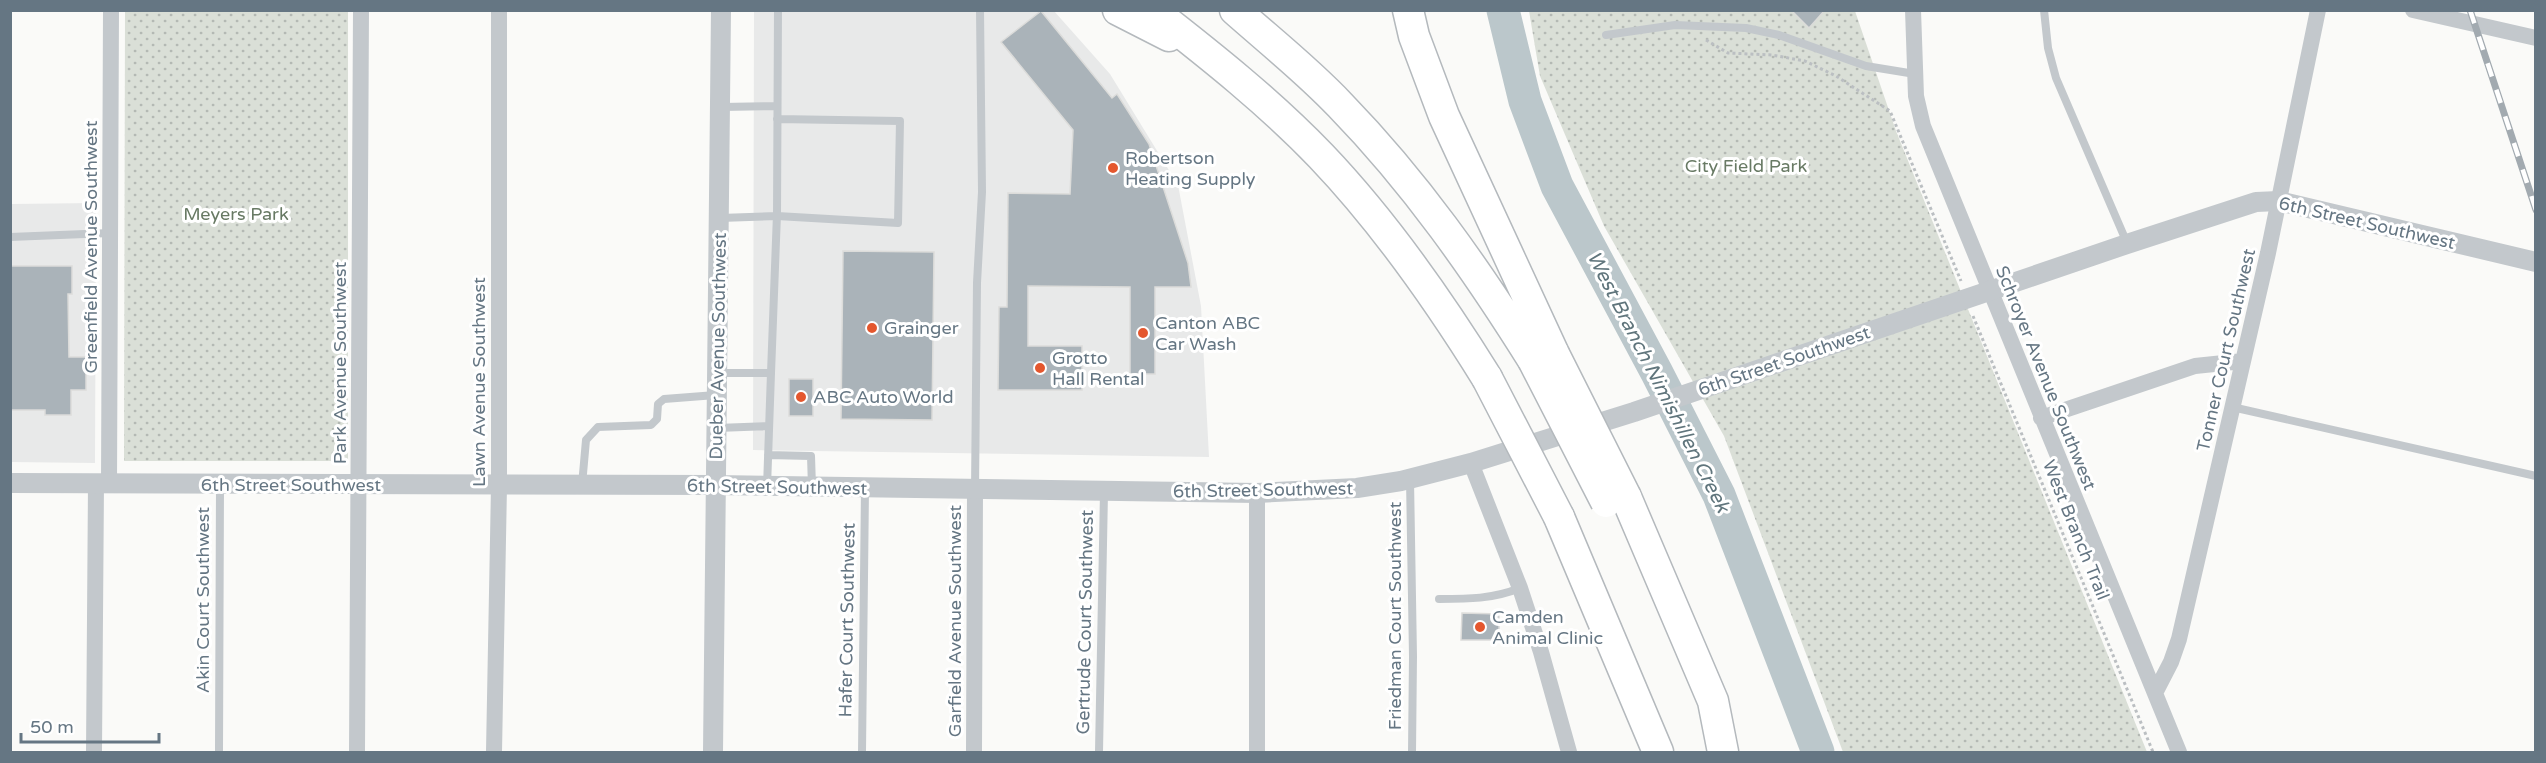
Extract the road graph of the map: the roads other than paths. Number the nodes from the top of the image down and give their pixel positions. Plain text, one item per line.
1 (111, 10) edge
2 (361, 10) edge
3 (500, 10) edge
4 (721, 10) edge
5 (778, 10) edge
6 (980, 10) edge
7 (1118, 10) edge
8 (1152, 10) edge
9 (1234, 10) edge
10 (1408, 10) edge
11 (1913, 10) edge
12 (2044, 10) edge
13 (2318, 10) edge
14 (2413, 10) edge
15 (1606, 35) dead end
16 (2535, 38) edge
17 (1213, 58) junction
18 (1915, 74) junction
19 (777, 106) junction
20 (720, 107) junction
21 (777, 119) junction
22 (2279, 201) junction
23 (777, 216) junction
24 (719, 218) junction
25 (110, 233) junction
26 (10, 237) edge
27 (2127, 244) junction
28 (2535, 262) edge
29 (1989, 291) junction
30 (1544, 357) junction
31 (2242, 361) junction
32 (717, 373) junction
33 (771, 374) junction
34 (717, 395) junction
35 (2232, 407) junction
36 (2041, 418) junction
37 (769, 426) junction
38 (717, 428) junction
39 (768, 455) junction
40 (1471, 463) junction
41 (2535, 476) edge
42 (1410, 479) junction
43 (10, 483) edge
44 (102, 483) junction
45 (220, 484) junction
46 (582, 485) junction
47 (716, 485) junction
48 (358, 486) junction
49 (499, 486) junction
50 (767, 487) junction
51 (812, 488) junction
52 (865, 489) junction
53 (975, 490) junction
54 (1104, 491) junction
55 (1257, 494) junction
56 (1616, 500) junction
57 (1520, 588) junction
58 (1439, 600) dead end
59 (2155, 693) junction
60 (94, 753) edge
61 (219, 753) edge
62 (357, 753) edge
63 (494, 753) edge
64 (713, 753) edge
65 (861, 753) edge
66 (974, 753) edge
67 (1099, 753) edge
68 (1257, 753) edge
69 (1412, 753) edge
70 (1569, 753) edge
71 (1658, 753) edge
72 (1712, 753) edge
73 (1724, 753) edge
74 (2179, 753) edge

1 - 25 street, Greenfield Avenue Southwest
2 - 48 street, Park Avenue Southwest
3 - 49 street, Lawn Avenue Southwest
4 - 20 street, Dueber Avenue Southwest
5 - 19 lane
6 - 53 lane
7 - 17 highway
8 - 17 highway
9 - 30 highway
10 - 30 highway
11 - 18 street, Schroyer Avenue Southwest
12 - 27 lane
13 - 22 street, Tonner Court Southwest
14 - 16 street
15 - 18 lane
17 - 71 highway, bridge
18 - 29 street, Schroyer Avenue Southwest
19 - 20 lane
19 - 21 lane
20 - 24 street, Dueber Avenue Southwest
21 - 23 lane
21 - 23 lane
22 - 27 street, 6th Street Southwest
22 - 28 street, 6th Street Southwest
22 - 31 street, Tonner Court Southwest
23 - 24 lane
23 - 33 lane
24 - 32 street, Dueber Avenue Southwest
25 - 26 lane
25 - 44 street, Greenfield Avenue Southwest
27 - 29 street, 6th Street Southwest
29 - 36 street, Schroyer Avenue Southwest
29 - 40 street, 6th Street Southwest
30 - 56 highway, bridge
31 - 35 street, Tonner Court Southwest
31 - 36 street
32 - 33 lane
32 - 34 street, Dueber Avenue Southwest
33 - 37 lane
34 - 38 street, Dueber Avenue Southwest
34 - 46 lane
35 - 41 lane
35 - 59 street, Tonner Court Southwest
36 - 59 street, Schroyer Avenue Southwest
37 - 38 lane
37 - 39 lane
38 - 47 street, Dueber Avenue Southwest
39 - 50 lane
39 - 51 lane
40 - 42 street, 6th Street Southwest
40 - 57 street
42 - 55 street, 6th Street Southwest
42 - 69 lane, Friedman Court Southwest
43 - 44 street, 6th Street Southwest
44 - 45 street, 6th Street Southwest
44 - 60 street, Greenfield Avenue Southwest
45 - 48 street, 6th Street Southwest
45 - 61 lane, Akin Court Southwest
46 - 47 street, 6th Street Southwest
46 - 49 street, 6th Street Southwest
47 - 50 street, 6th Street Southwest
47 - 64 street, Dueber Avenue Southwest
48 - 49 street, 6th Street Southwest
48 - 62 street, Park Avenue Southwest
49 - 63 street, Lawn Avenue Southwest
50 - 51 street, 6th Street Southwest
51 - 52 street, 6th Street Southwest
52 - 53 street, 6th Street Southwest
52 - 65 lane, Hafer Court Southwest
53 - 54 street, 6th Street Southwest
53 - 66 street, Garfield Avenue Southwest
54 - 55 street, 6th Street Southwest
54 - 67 lane, Gertrude Court Southwest
55 - 68 street
56 - 72 highway
56 - 73 highway
57 - 58 lane
57 - 70 street
59 - 74 street, Schroyer Avenue Southwest

